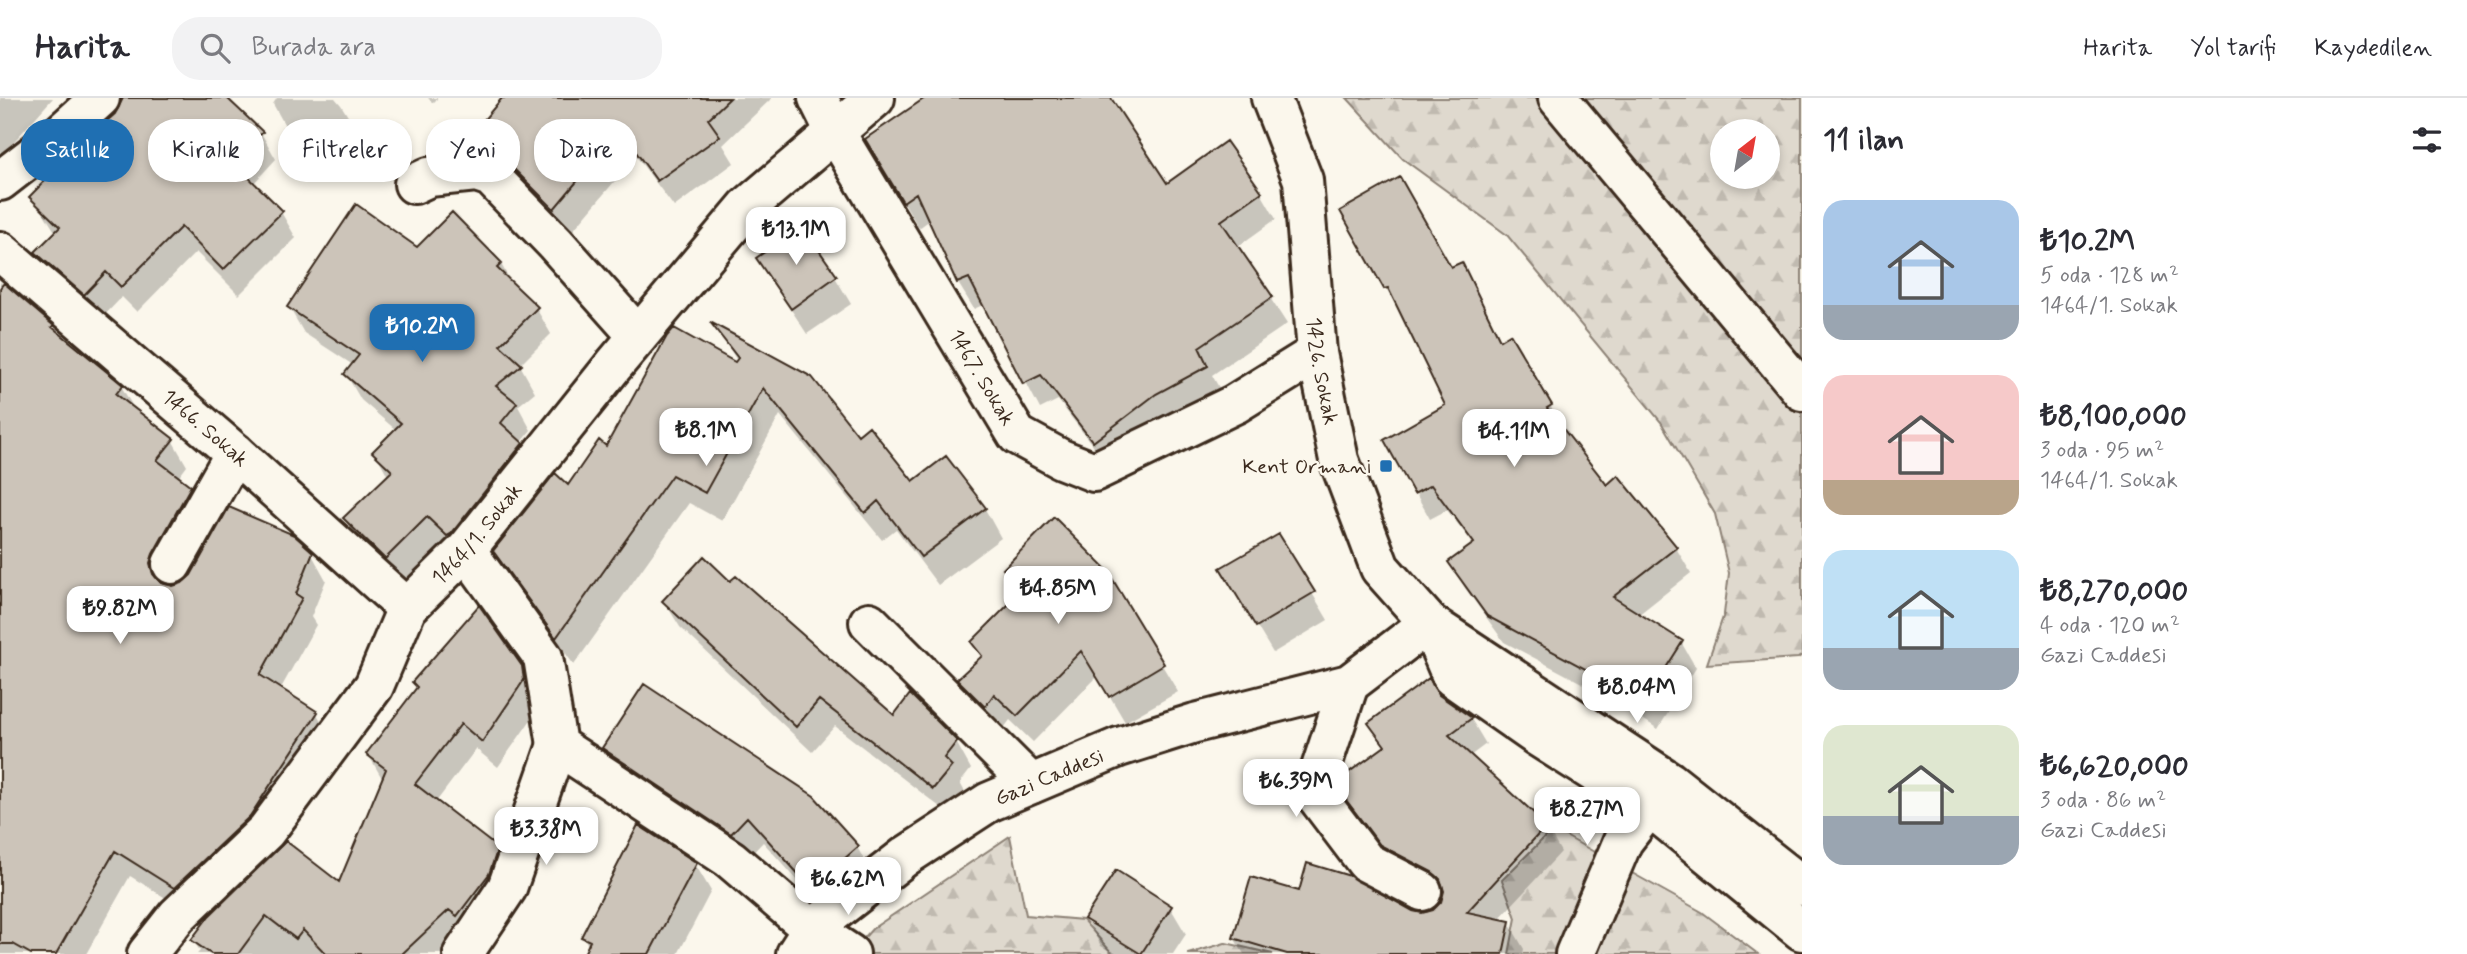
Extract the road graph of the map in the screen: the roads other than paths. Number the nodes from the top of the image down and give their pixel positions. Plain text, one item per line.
1 (100, 98) edge
2 (818, 98) edge
3 (875, 98) edge
4 (1271, 98) edge
5 (1558, 98) edge
6 (835, 132) junction
7 (0, 181) edge
8 (414, 184) dead end
9 (0, 251) edge
10 (638, 336) junction
11 (1317, 353) junction
12 (1802, 391) edge
13 (235, 453) junction
14 (466, 550) junction
15 (172, 564) dead end
16 (407, 608) junction
17 (869, 622) dead end
18 (1429, 623) junction
19 (1349, 684) junction
20 (557, 744) junction
21 (1031, 784) junction
22 (1659, 794) junction
23 (1802, 886) edge
24 (1422, 891) dead end
25 (1802, 931) edge
26 (804, 942) edge
27 (147, 954) edge
28 (463, 954) edge
29 (850, 954) edge
30 (1575, 954) edge

1 - 7 street
2 - 6 street, 1467. Sokak
3 - 6 street, 1464/1. Sokak
4 - 11 street, 1426. Sokak
5 - 12 street
6 - 10 street, 1464/1. Sokak
6 - 11 street, 1467. Sokak
8 - 10 street
9 - 13 street, 1466. Sokak
10 - 14 street, 1464/1. Sokak
11 - 18 street, 1426. Sokak
13 - 15 street
13 - 16 street, 1466. Sokak
14 - 16 street, 1464/1. Sokak
14 - 20 street
16 - 27 street, 1464/1. Sokak
17 - 21 street
18 - 19 street, Gazi Caddesi
18 - 22 street, 1426. Sokak
19 - 21 street, Gazi Caddesi
19 - 24 street
20 - 26 street
20 - 28 street
21 - 26 street, Gazi Caddesi
22 - 23 street
22 - 25 street
22 - 30 street
26 - 29 street

